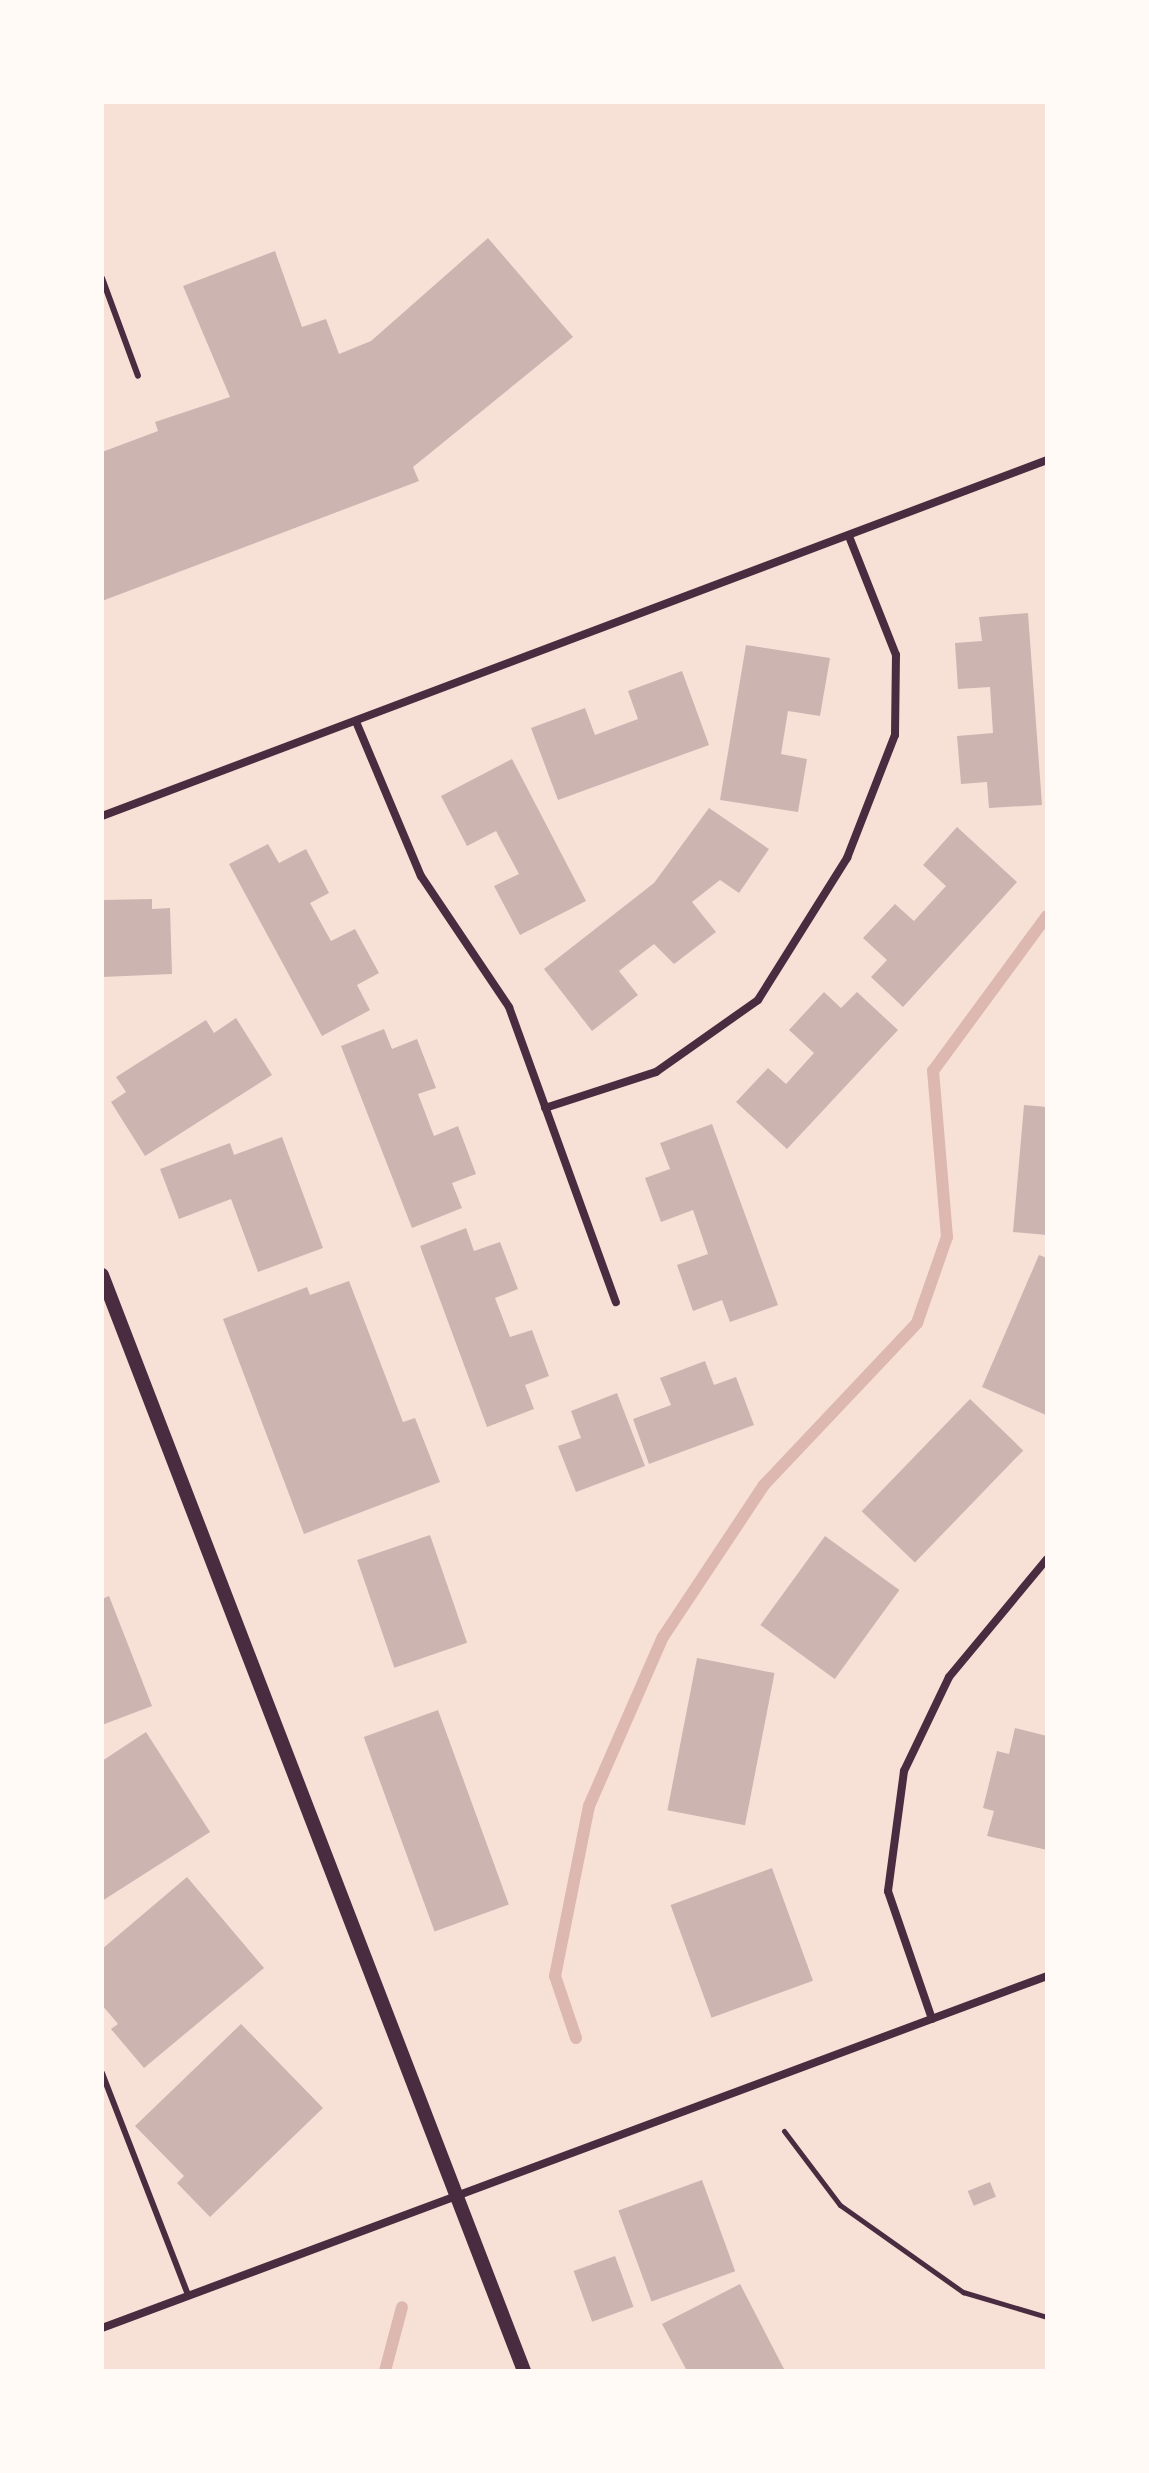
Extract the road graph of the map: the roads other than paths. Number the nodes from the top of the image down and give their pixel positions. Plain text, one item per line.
1 (102, 278) edge
2 (138, 376) dead end
3 (1047, 460) edge
4 (849, 536) junction
5 (357, 724) junction
6 (102, 816) edge
7 (545, 1108) junction
8 (102, 1275) edge
9 (616, 1302) dead end
10 (1047, 1559) edge
11 (1047, 1976) edge
12 (932, 2019) junction
13 (102, 2073) edge
14 (452, 2195) junction
15 (188, 2295) junction
16 (102, 2328) edge
17 (524, 2371) edge

1 - 2 lane
3 - 4 street
4 - 5 street
4 - 7 street
5 - 6 street
5 - 7 street
7 - 9 street
8 - 14 street
10 - 12 street
11 - 12 street
12 - 14 street
13 - 15 lane
14 - 15 street
14 - 17 street
15 - 16 street

